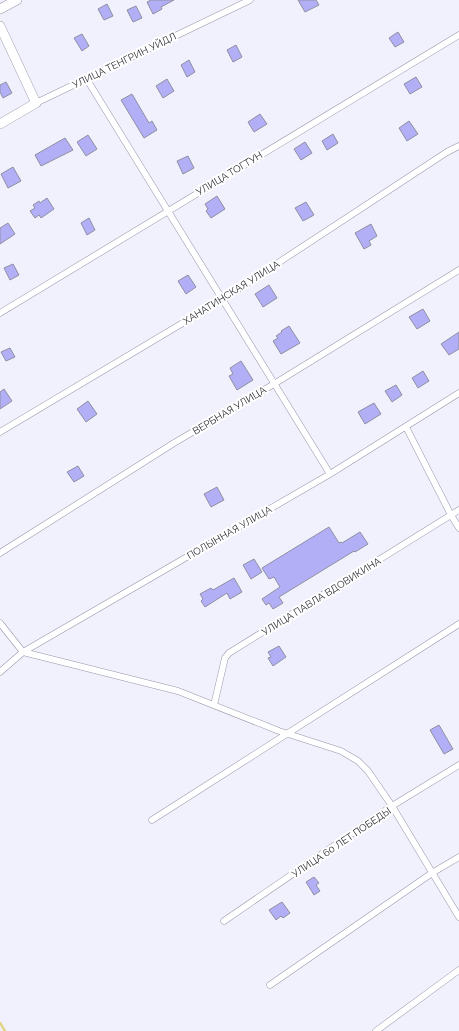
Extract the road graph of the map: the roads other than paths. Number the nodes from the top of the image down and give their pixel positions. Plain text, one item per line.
1 (16, 0) edge
2 (250, 0) edge
3 (0, 9) edge
4 (0, 26) edge
5 (459, 35) edge
6 (86, 78) junction
7 (36, 103) junction
8 (0, 124) edge
9 (459, 146) edge
10 (167, 211) junction
11 (459, 270) edge
12 (222, 299) junction
13 (0, 313) edge
14 (274, 384) junction
15 (459, 393) edge
16 (406, 427) junction
17 (0, 432) edge
18 (330, 474) junction
19 (459, 510) edge
20 (451, 515) junction
21 (459, 528) edge
22 (0, 553) edge
23 (0, 623) edge
24 (459, 624) edge
25 (24, 652) junction
26 (0, 672) edge
27 (214, 705) junction
28 (288, 733) junction
29 (459, 765) edge
30 (392, 806) junction
31 (152, 820) dead end
32 (459, 856) edge
33 (432, 873) junction
34 (459, 917) edge
35 (224, 921) dead end
36 (459, 970) edge
37 (270, 985) dead end
38 (376, 1031) edge

1 - 3 street
2 - 6 street, УЛИЦА ТЕНГРИН УЙДЛ
4 - 7 street
5 - 10 street, УЛИЦА ТОГТУН
6 - 7 street, УЛИЦА ТЕНГРИН УЙДЛ
6 - 10 street
7 - 8 street, УЛИЦА ТЕНГРИН УЙДЛ
9 - 12 street, ХАНАТИНСКАЯ УЛИЦА
10 - 12 street
10 - 13 street, УЛИЦА ТОГТУН
11 - 14 street, ВЕРБНАЯ УЛИЦА
12 - 14 street
12 - 17 street, ХАНАТИНСКАЯ УЛИЦА
14 - 18 street
14 - 22 street, ВЕРБНАЯ УЛИЦА
15 - 16 street, ПОЛЫННАЯ УЛИЦА
16 - 18 street, ПОЛЫННАЯ УЛИЦА
16 - 20 street
18 - 25 street, ПОЛЫННАЯ УЛИЦА
19 - 20 street, УЛИЦА ПАВЛА ВДОВИКИНА
20 - 21 street
20 - 27 street, УЛИЦА ПАВЛА ВДОВИКИНА
23 - 25 street
24 - 28 street
25 - 26 street, ПОЛЫННАЯ УЛИЦА
25 - 27 street
27 - 28 street
28 - 30 street
28 - 31 street
29 - 30 street, УЛИЦА 60 ЛЕТ ПОБЕДЫ
30 - 33 street
30 - 35 street, УЛИЦА 60 ЛЕТ ПОБЕДЫ
32 - 33 street
33 - 34 street
33 - 37 street
36 - 38 street

